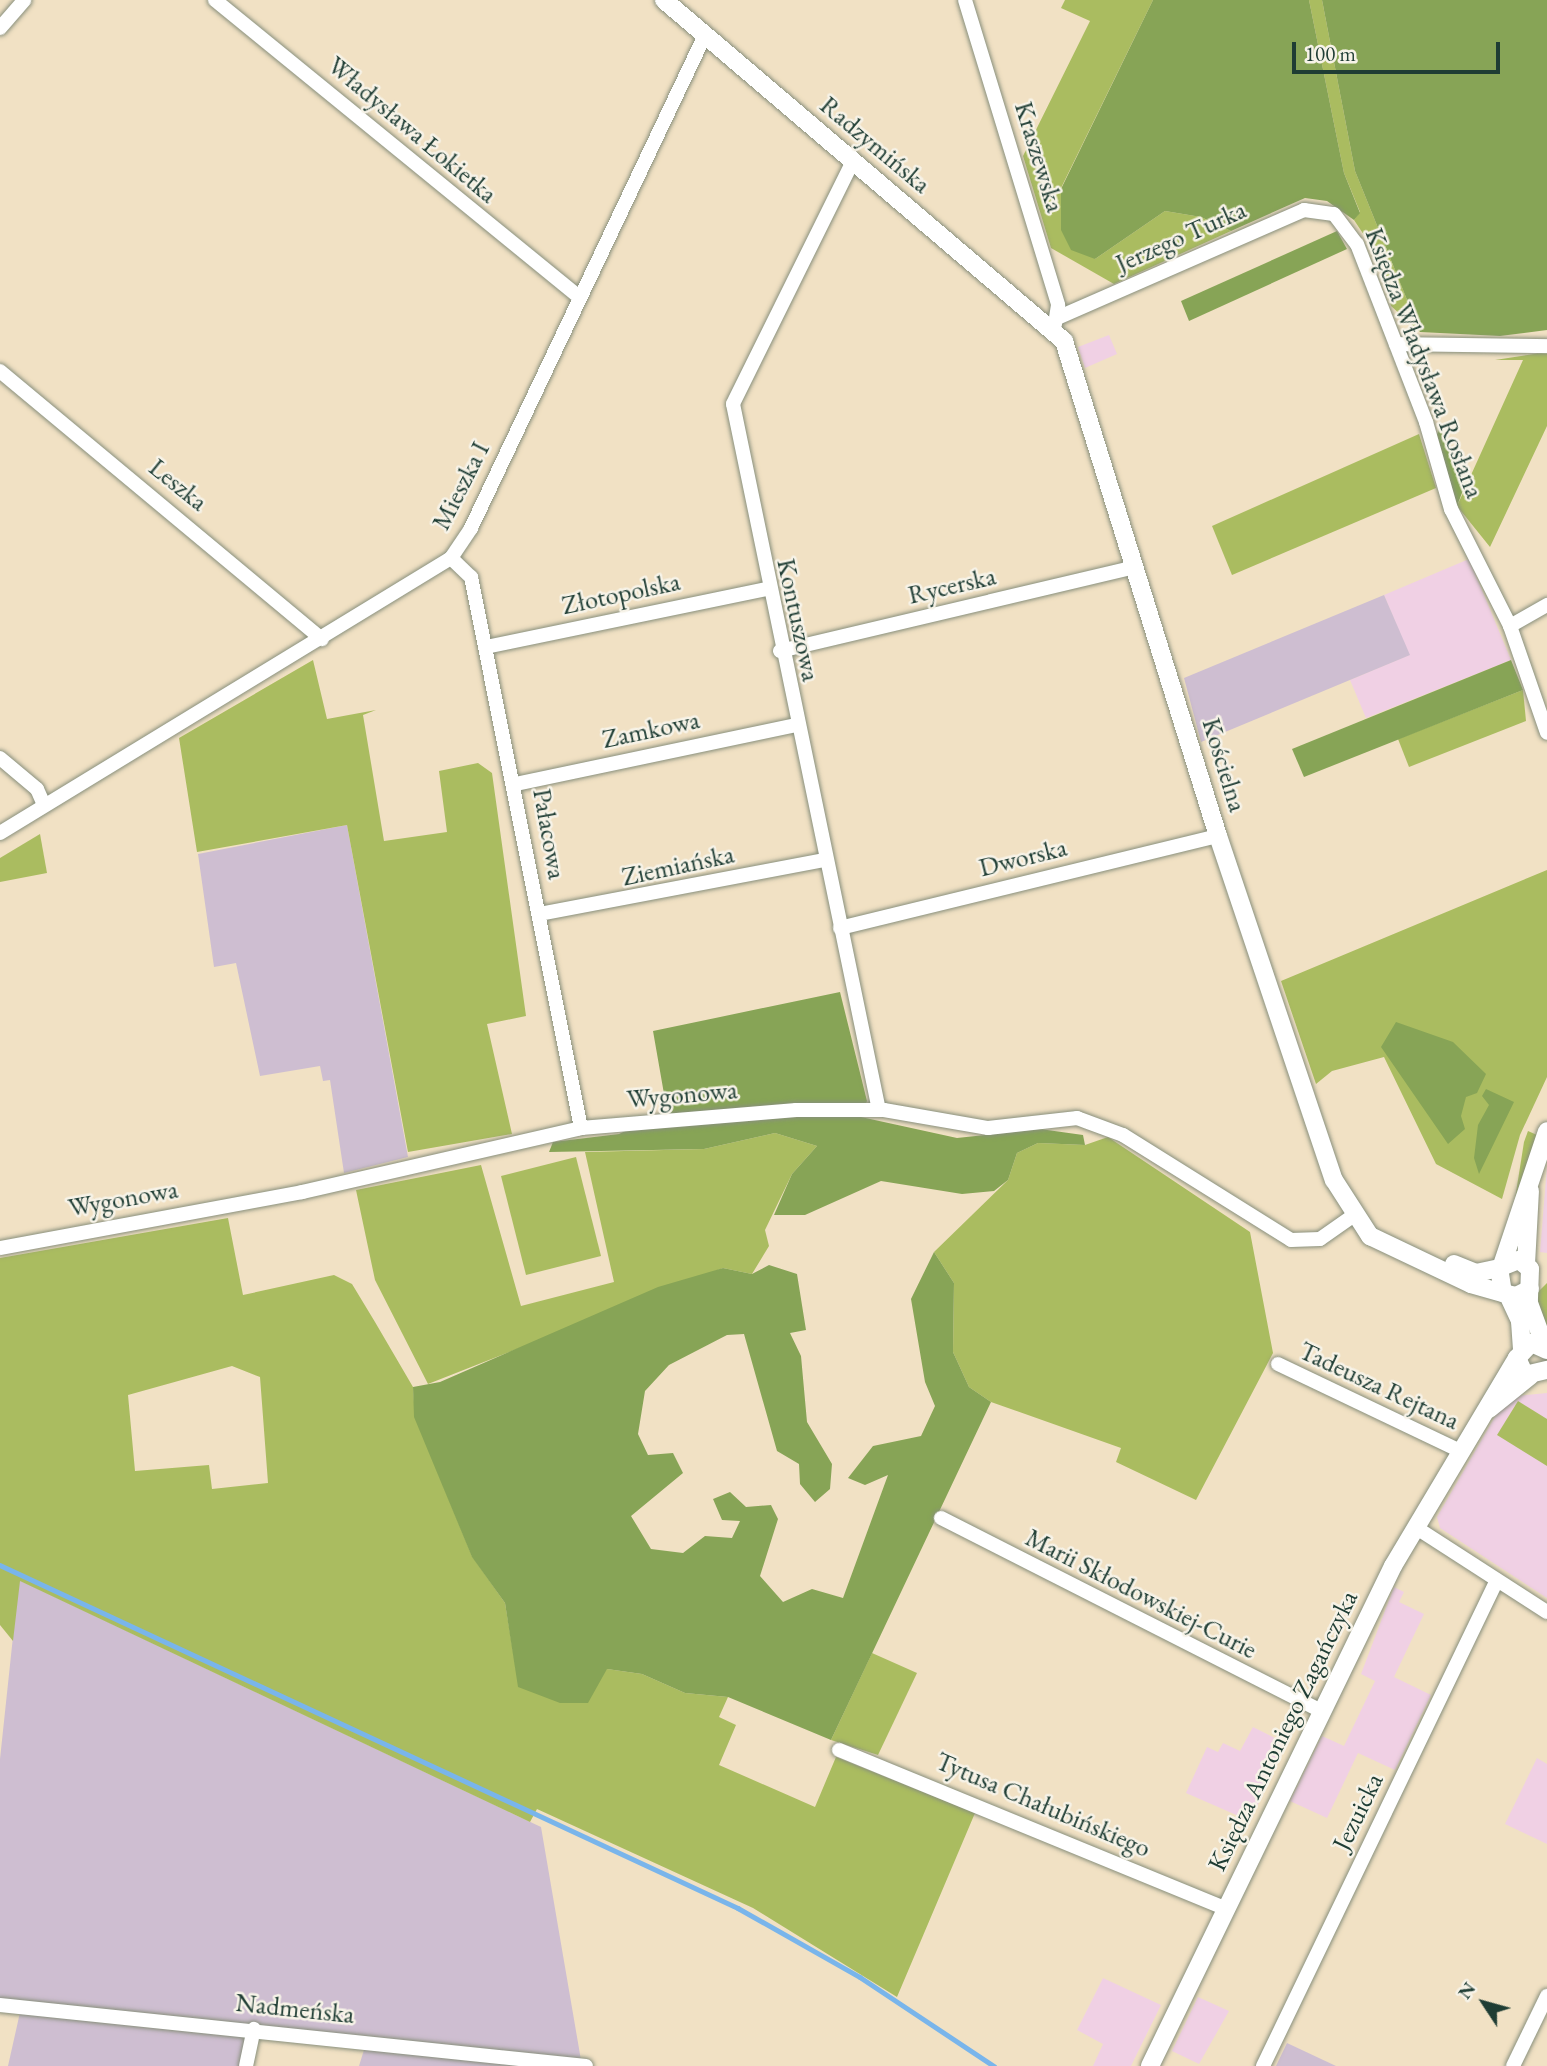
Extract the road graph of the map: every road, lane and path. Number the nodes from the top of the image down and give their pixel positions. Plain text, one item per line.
1 (24, 0) edge
2 (215, 0) edge
3 (664, 0) edge
4 (965, 0) edge
5 (0, 28) edge
6 (705, 35) junction
7 (853, 161) junction
8 (1327, 210) joint
9 (579, 296) junction
10 (1055, 323) junction
11 (1396, 344) junction
12 (1547, 346) edge
13 (0, 371) edge
14 (451, 558) junction
15 (1135, 567) junction
16 (767, 589) junction
17 (1547, 605) edge
18 (1510, 626) junction
19 (322, 639) junction
20 (486, 647) junction
21 (780, 651) junction
22 (796, 725) junction
23 (1547, 733) edge
24 (0, 758) edge
25 (516, 784) junction
26 (44, 805) junction
27 (0, 833) edge
28 (1218, 836) junction
29 (826, 860) junction
30 (539, 914) junction
31 (840, 928) junction
32 (879, 1110) junction
33 (581, 1128) junction
34 (1547, 1131) edge
35 (1531, 1167) junction
36 (1347, 1222) junction
37 (0, 1248) edge
38 (1501, 1266) junction
39 (1535, 1275) edge
40 (1506, 1294) junction
41 (1546, 1349) edge
42 (1519, 1353) junction
43 (1278, 1364) dead end
44 (1540, 1376) edge
45 (1475, 1425) junction
46 (1460, 1451) junction
47 (941, 1518) dead end
48 (1415, 1527) junction
49 (1497, 1580) junction
50 (1547, 1612) edge
51 (1321, 1712) junction
52 (839, 1750) dead end
53 (1226, 1909) junction
54 (1547, 1996) edge
55 (0, 2005) edge
56 (254, 2029) junction
57 (246, 2066) edge
58 (586, 2066) edge
59 (1150, 2066) edge
60 (1263, 2066) edge
61 (1513, 2066) edge

1 - 5 street
2 - 9 street, Władysława Łokietka
3 - 6 street, Radzymińska
4 - 10 street, Kraszewska
6 - 7 street, Radzymińska
6 - 9 street, Mieszka I
7 - 10 street, Radzymińska
7 - 16 street, Kontuszowa
8 - 10 street, Jerzego Turka
8 - 11 street, Księdza Władysława Rosłana
9 - 14 street, Mieszka I
10 - 15 street, Kościelna
11 - 12 street
11 - 18 street, Księdza Władysława Rosłana
13 - 19 street, Leszka
14 - 19 street, Mieszka I
14 - 20 street, Pałacowa
15 - 21 street, Rycerska
15 - 28 street, Kościelna
16 - 20 street, Złotopolska
16 - 21 street, Kontuszowa
17 - 18 street
18 - 23 street, Księdza Władysława Rosłana
19 - 26 street, Mieszka I
20 - 25 street, Pałacowa
21 - 22 street, Kontuszowa
22 - 25 street, Zamkowa
22 - 29 street, Kontuszowa
24 - 26 street
25 - 30 street, Pałacowa
26 - 27 street, Mieszka I
28 - 31 street, Dworska
28 - 36 street, Kościelna
29 - 30 street, Ziemiańska
29 - 31 street, Kontuszowa
30 - 33 street, Pałacowa
31 - 32 street, Kontuszowa
32 - 33 street, Wygonowa
32 - 36 street, Wygonowa
33 - 37 street, Wygonowa
34 - 35 street
35 - 38 street
35 - 39 street
36 - 38 street
36 - 40 street, Kościelna
38 - 39 street
38 - 40 street
39 - 40 street
39 - 41 street
40 - 42 street
41 - 42 street
42 - 44 street
42 - 45 street, Księdza Antoniego Zagańczyka
43 - 46 street, Tadeusza Rejtana
44 - 45 street, Księdza Antoniego Zagańczyka
45 - 46 street, Księdza Antoniego Zagańczyka
46 - 48 street, Księdza Antoniego Zagańczyka
47 - 51 street, Marii Skłodowskiej-Curie
48 - 49 street
48 - 51 street, Księdza Antoniego Zagańczyka
49 - 50 street
49 - 60 street, Jezuicka
51 - 53 street, Księdza Antoniego Zagańczyka
52 - 53 street, Tytusa Chałubińskiego
53 - 59 street, Księdza Antoniego Zagańczyka
54 - 61 street
55 - 56 street, Nadmeńska
56 - 57 street
56 - 58 street, Nadmeńska

